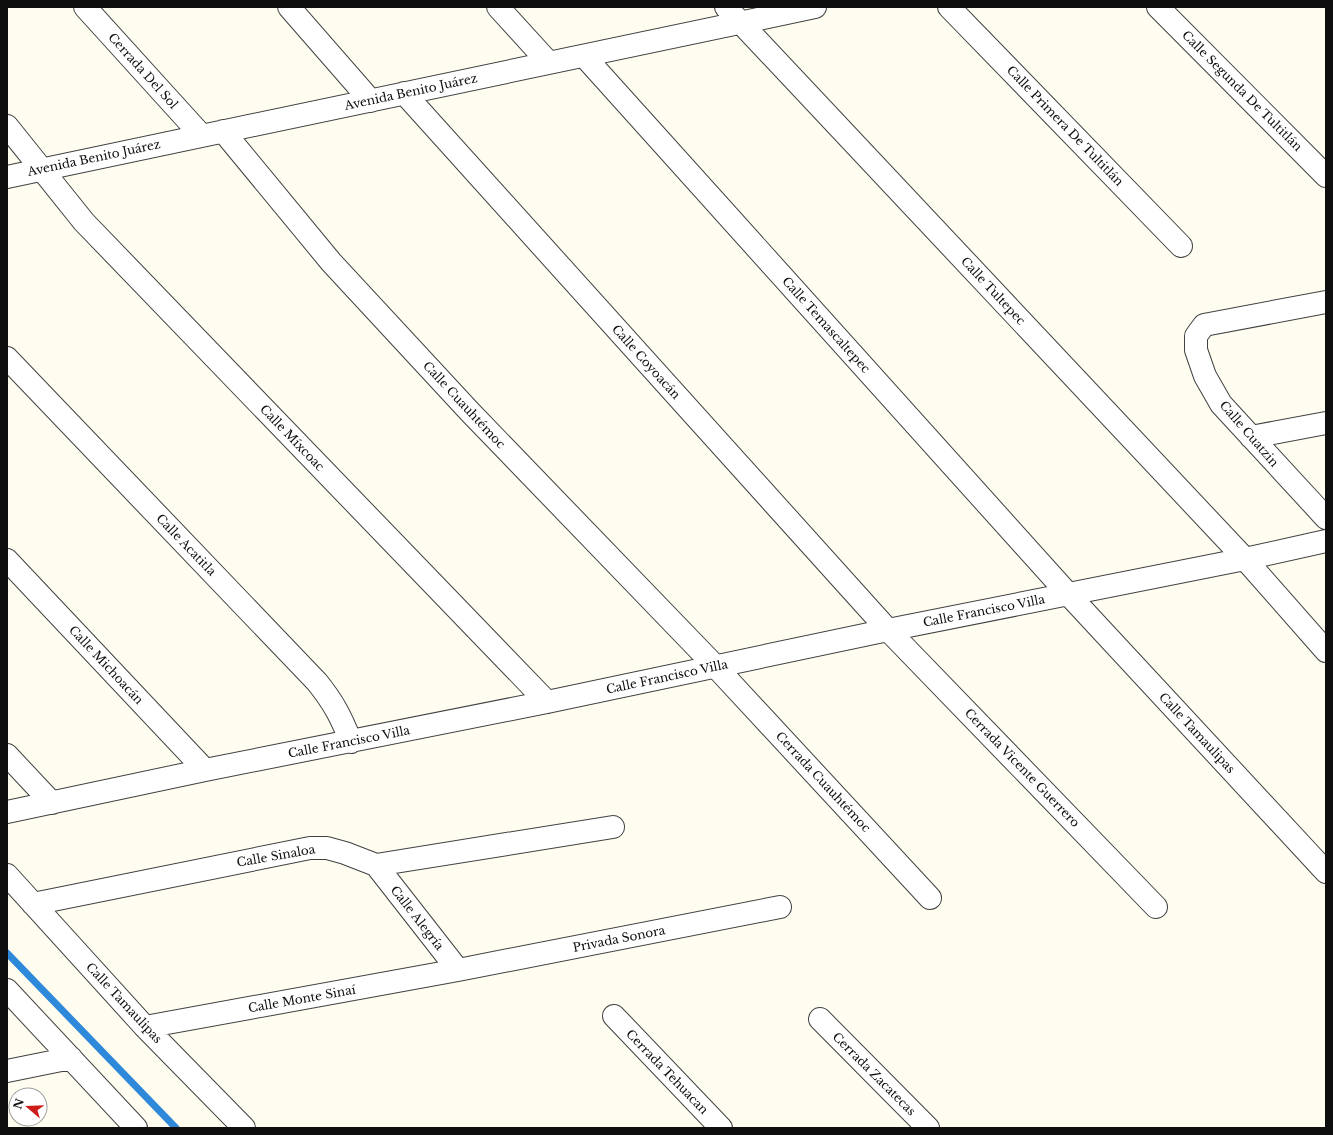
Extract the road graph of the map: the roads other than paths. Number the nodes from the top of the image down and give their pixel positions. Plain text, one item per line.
1 (85, 7) edge
2 (289, 7) edge
3 (498, 7) edge
4 (726, 7) edge
5 (816, 7) edge
6 (949, 7) edge
7 (1158, 7) edge
8 (741, 23) junction
9 (584, 56) junction
10 (549, 63) junction
11 (404, 94) junction
12 (370, 101) junction
13 (7, 126) edge
14 (223, 132) junction
15 (202, 136) junction
16 (41, 169) junction
17 (1326, 176) edge
18 (7, 177) edge
19 (1181, 246) dead end
20 (1326, 302) edge
21 (7, 358) edge
22 (1326, 423) edge
23 (1251, 437) junction
24 (1326, 518) edge
25 (1326, 541) edge
26 (1245, 559) junction
27 (7, 560) edge
28 (1069, 595) junction
29 (888, 630) junction
30 (1326, 651) edge
31 (716, 667) junction
32 (547, 702) junction
33 (351, 742) junction
34 (7, 756) edge
35 (205, 770) junction
36 (52, 803) junction
37 (7, 812) edge
38 (614, 828) dead end
39 (376, 865) junction
40 (1326, 872) edge
41 (7, 875) edge
42 (930, 898) dead end
43 (32, 904) junction
44 (780, 907) dead end
45 (1156, 907) dead end
46 (458, 970) junction
47 (7, 990) edge
48 (614, 1016) dead end
49 (820, 1019) dead end
50 (145, 1027) junction
51 (71, 1058) junction
52 (7, 1071) edge
53 (136, 1128) edge
54 (244, 1128) edge
55 (721, 1128) edge
56 (928, 1128) edge

1 - 15 street, Cerrada Del Sol
2 - 12 street
3 - 10 street
4 - 8 street, Calle Tultepec
5 - 8 street, Avenida Benito Juárez
6 - 19 street, Calle Primera De Tultitlán
7 - 17 street, Calle Segunda De Tultitlán
8 - 9 street, Avenida Benito Juárez
8 - 26 street, Calle Tultepec
9 - 10 street, Avenida Benito Juárez
9 - 28 street, Calle Temascaltepec
10 - 11 street, Avenida Benito Juárez
11 - 12 street, Avenida Benito Juárez
11 - 29 street, Calle Coyoacán
12 - 14 street, Avenida Benito Juárez
13 - 16 street, Calle Míxcoac
14 - 15 street, Avenida Benito Juárez
14 - 31 street, Calle Cuauhtémoc
15 - 16 street, Avenida Benito Juárez
16 - 18 street, Avenida Benito Juárez
16 - 32 street, Calle Míxcoac
20 - 23 street, Calle Cuatzin
21 - 33 street, Calle Acatitla
22 - 23 street
23 - 24 street, Calle Cuatzin
25 - 26 street, Calle Francisco Villa
26 - 28 street, Calle Francisco Villa
26 - 30 street, Calle Tultepec
27 - 35 street, Calle Michoacán
28 - 29 street, Calle Francisco Villa
28 - 40 street, Calle Tamaulipas
29 - 31 street, Calle Francisco Villa
29 - 45 street, Cerrada Vicente Guerrero
31 - 32 street, Calle Francisco Villa
31 - 42 street, Cerrada Cuauhtémoc
32 - 33 street, Calle Francisco Villa
33 - 35 street, Calle Francisco Villa
34 - 36 street
35 - 36 street, Calle Francisco Villa
36 - 37 street, Calle Francisco Villa
38 - 39 street, Calle Sinaloa
39 - 43 street, Calle Sinaloa
39 - 46 street, Calle Alegría
41 - 43 street, Calle Tamaulipas
43 - 50 street, Calle Tamaulipas
44 - 46 street, Privada Sonora
46 - 50 street, Calle Monte Sinaí
47 - 51 street
48 - 55 street, Cerrada Tehuacan
49 - 56 street, Cerrada Zacatecas
50 - 54 street, Calle Tamaulipas
51 - 52 street
51 - 53 street

